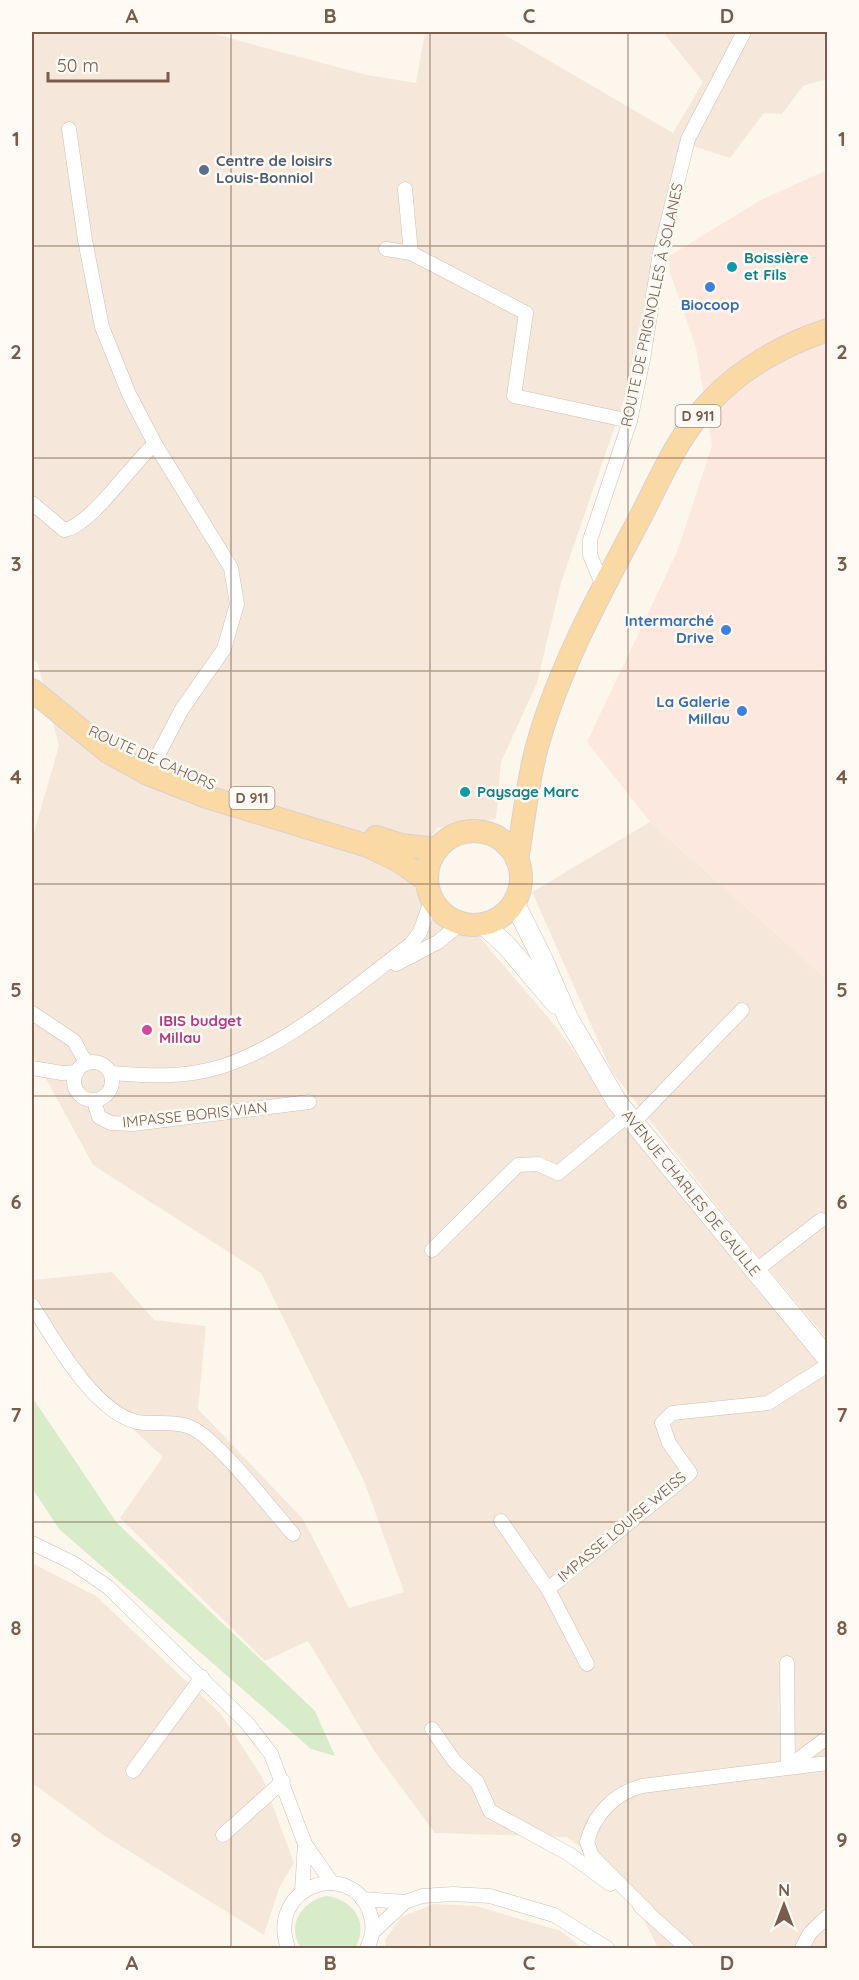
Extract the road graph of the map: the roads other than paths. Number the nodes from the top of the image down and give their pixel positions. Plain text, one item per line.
1 (744, 32) edge
2 (69, 129) dead end
3 (405, 189) dead end
4 (386, 249) dead end
5 (411, 253) junction
6 (828, 330) edge
7 (630, 421) junction
8 (155, 444) junction
9 (32, 502) edge
10 (603, 586) junction
11 (32, 690) edge
12 (151, 767) junction
13 (529, 778) junction
14 (490, 834) junction
15 (436, 849) junction
16 (517, 860) junction
17 (429, 890) junction
18 (514, 902) junction
19 (472, 924) junction
20 (360, 983) junction
21 (741, 1010) dead end
22 (32, 1013) edge
23 (568, 1018) junction
24 (81, 1068) junction
25 (37, 1070) edge
26 (111, 1080) junction
27 (75, 1088) junction
28 (94, 1101) junction
29 (309, 1102) dead end
30 (630, 1119) junction
31 (821, 1220) dead end
32 (432, 1250) dead end
33 (755, 1271) junction
34 (32, 1305) edge
35 (828, 1359) edge
36 (828, 1365) edge
37 (501, 1521) dead end
38 (293, 1534) dead end
39 (32, 1544) edge
40 (548, 1590) junction
41 (787, 1663) dead end
42 (587, 1664) dead end
43 (202, 1677) junction
44 (432, 1729) dead end
45 (828, 1737) edge
46 (828, 1763) edge
47 (788, 1767) junction
48 (133, 1771) dead end
49 (283, 1781) junction
50 (223, 1835) dead end
51 (305, 1844) junction
52 (332, 1883) junction
53 (302, 1891) junction
54 (362, 1899) junction
55 (405, 1902) junction
56 (647, 1911) junction
57 (828, 1916) edge
58 (369, 1943) edge
59 (288, 1948) edge
60 (607, 1948) edge
61 (687, 1948) edge
62 (802, 1948) edge

1 - 7 street, ROUTE DE PRIGNOLLES À SOLANES
2 - 8 street
3 - 5 street
4 - 5 street
5 - 7 street
6 - 10 main road, D 911
7 - 10 street, ROUTE DE PRIGNOLLES À SOLANES
8 - 9 street
8 - 12 street
10 - 13 main road, D 911
11 - 12 main road, ROUTE DE CAHORS / D 911
12 - 15 main road, ROUTE DE CAHORS / D 911
12 - 17 main road, ROUTE DE CAHORS / D 911
13 - 14 main road, D 911
13 - 16 main road, D 911
14 - 15 main road
14 - 16 main road
15 - 17 main road
16 - 18 main road
17 - 19 main road
17 - 20 street
18 - 19 main road
18 - 23 main road
19 - 20 street
19 - 23 main road
20 - 26 street
21 - 30 street
22 - 24 street
23 - 30 main road, AVENUE CHARLES DE GAULLE
24 - 25 street
24 - 26 street
24 - 27 street
25 - 27 street
26 - 28 street
27 - 28 street
28 - 29 street, IMPASSE BORIS VIAN
30 - 32 street
30 - 33 main road, AVENUE CHARLES DE GAULLE
31 - 33 street
33 - 35 main road, AVENUE CHARLES DE GAULLE
34 - 38 street
36 - 40 street, IMPASSE LOUISE WEISS
37 - 40 street, IMPASSE LOUISE WEISS
39 - 43 street
40 - 42 street
41 - 47 street
43 - 48 street
43 - 49 street
44 - 56 street
45 - 47 street
46 - 47 street
47 - 56 street
49 - 50 street
49 - 51 street
51 - 52 street
51 - 53 street
52 - 53 street
52 - 54 street
53 - 59 street
54 - 55 street
54 - 58 street
55 - 58 street
55 - 60 street
56 - 61 street
57 - 62 street

